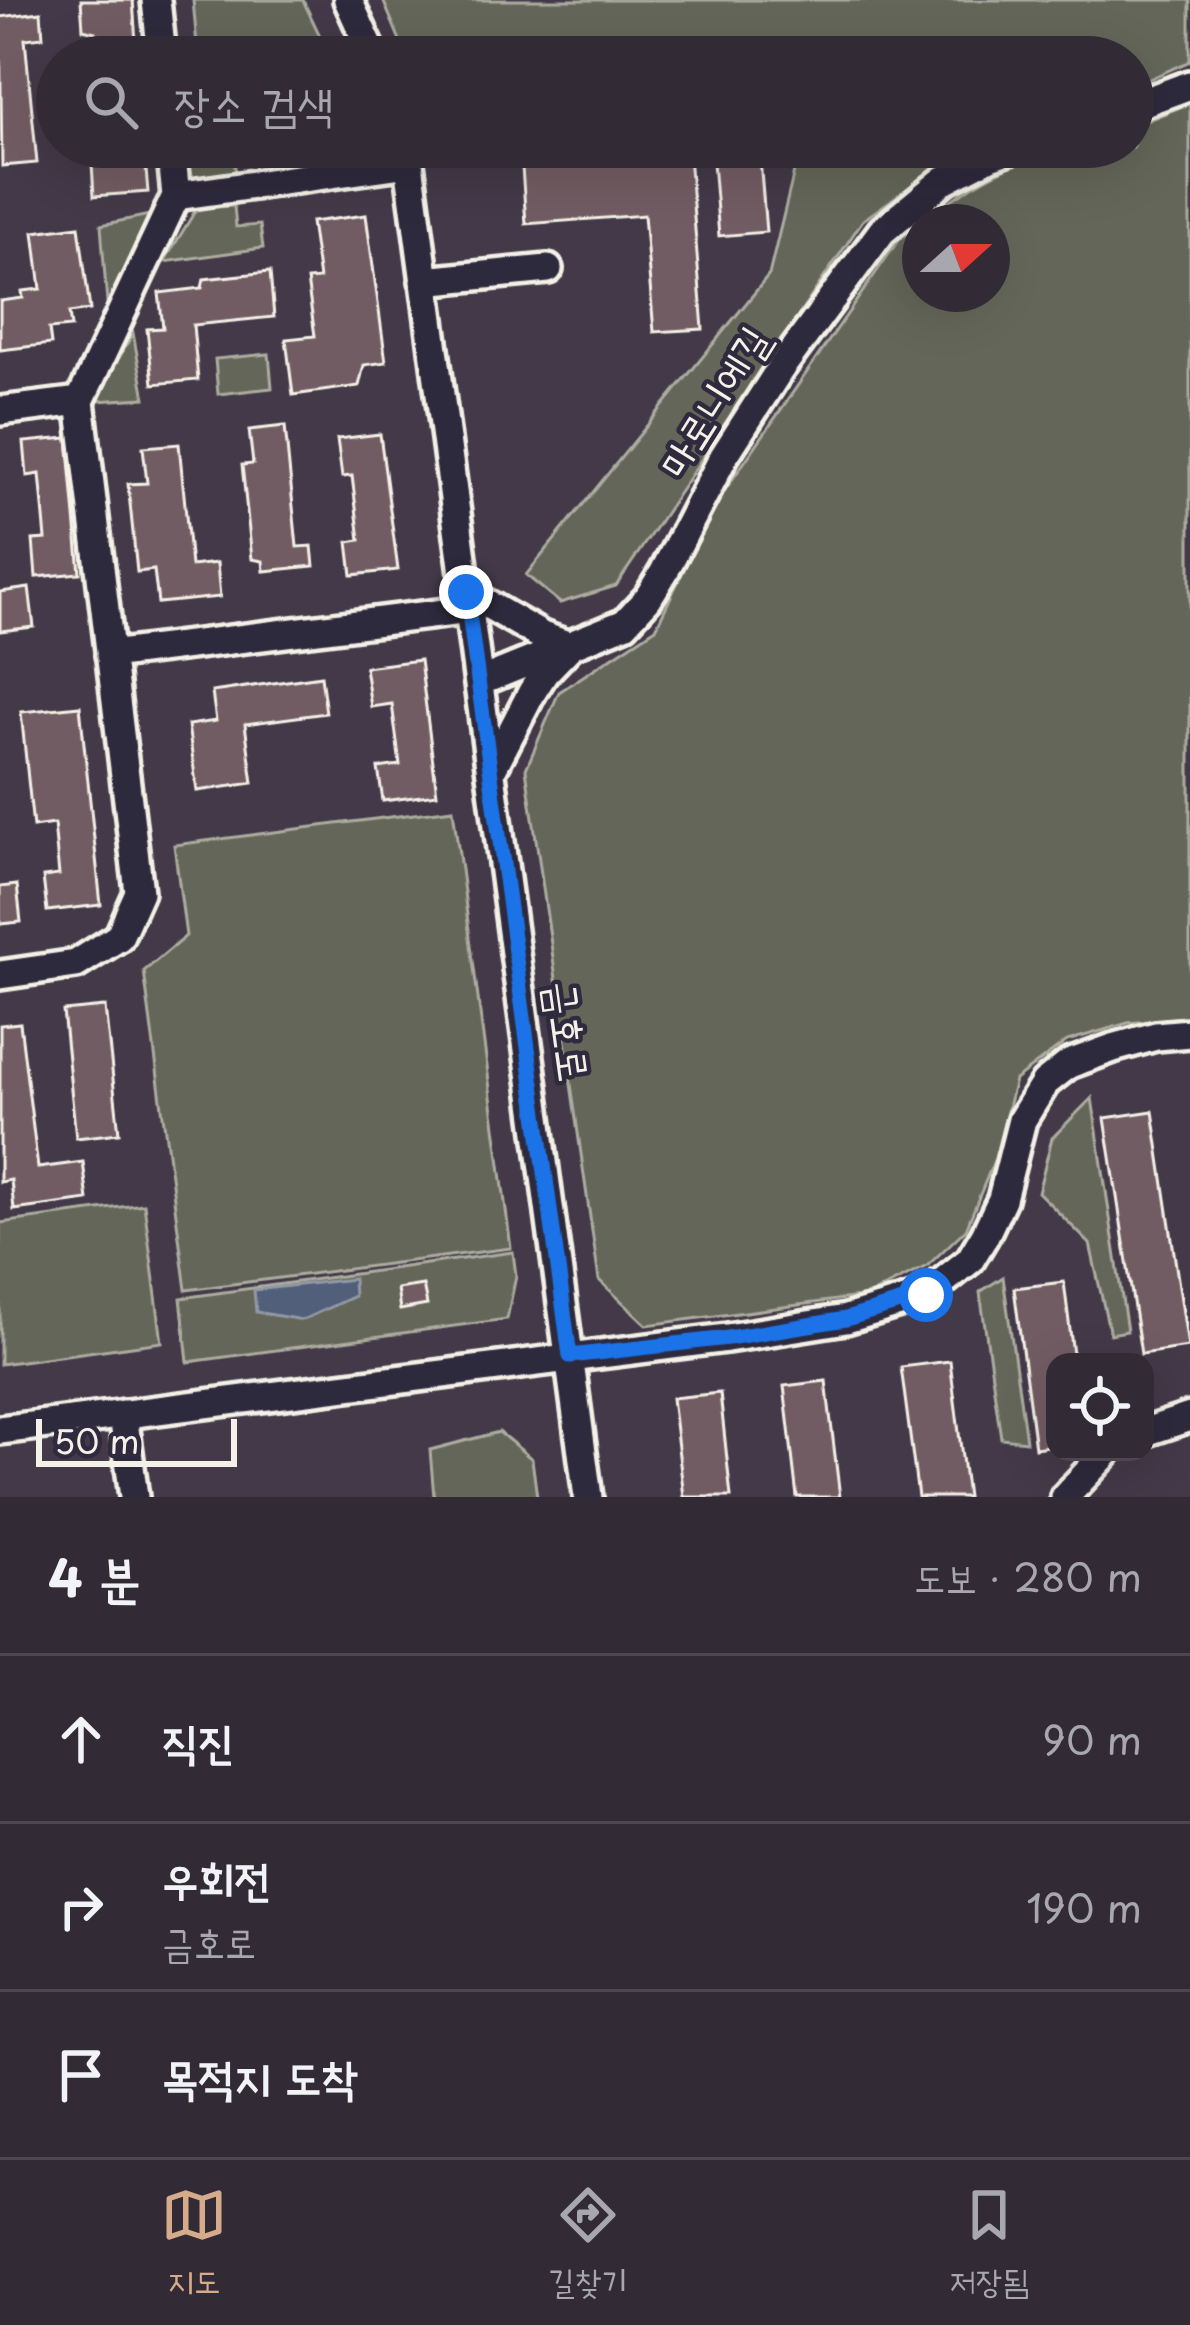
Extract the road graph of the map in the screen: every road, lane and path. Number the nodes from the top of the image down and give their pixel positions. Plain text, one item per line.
1 (156, 0) edge
2 (348, 0) edge
3 (160, 36) edge
4 (364, 36) edge
5 (1190, 86) edge
6 (1154, 99) edge
7 (173, 168) edge
8 (334, 168) edge
9 (409, 168) edge
10 (967, 168) edge
11 (176, 196) junction
12 (548, 269) dead end
13 (424, 281) junction
14 (80, 401) junction
15 (0, 411) edge
16 (468, 601) junction
17 (570, 646) junction
18 (110, 655) junction
19 (479, 682) junction
20 (491, 771) junction
21 (0, 975) edge
22 (1190, 1033) edge
23 (570, 1356) junction
24 (123, 1414) junction
25 (1190, 1417) edge
26 (1154, 1429) edge
27 (0, 1430) edge
28 (1099, 1461) edge
29 (134, 1497) edge
30 (589, 1497) edge
31 (1065, 1497) edge

1 - 3 street
2 - 4 street
5 - 6 street
7 - 11 street
8 - 11 street
9 - 13 street, 금호로
10 - 17 street, 마로니에길
11 - 14 street
12 - 13 street
13 - 16 street, 금호로
14 - 15 street
14 - 18 street
16 - 17 street
16 - 18 street
16 - 19 street, 금호로
17 - 19 street, 마로니에길
17 - 20 street
18 - 21 street
19 - 20 street, 금호로
20 - 23 street, 금호로
22 - 23 street
23 - 24 street
23 - 30 street, 금호로
24 - 27 street
24 - 29 street
25 - 26 street
28 - 31 street

